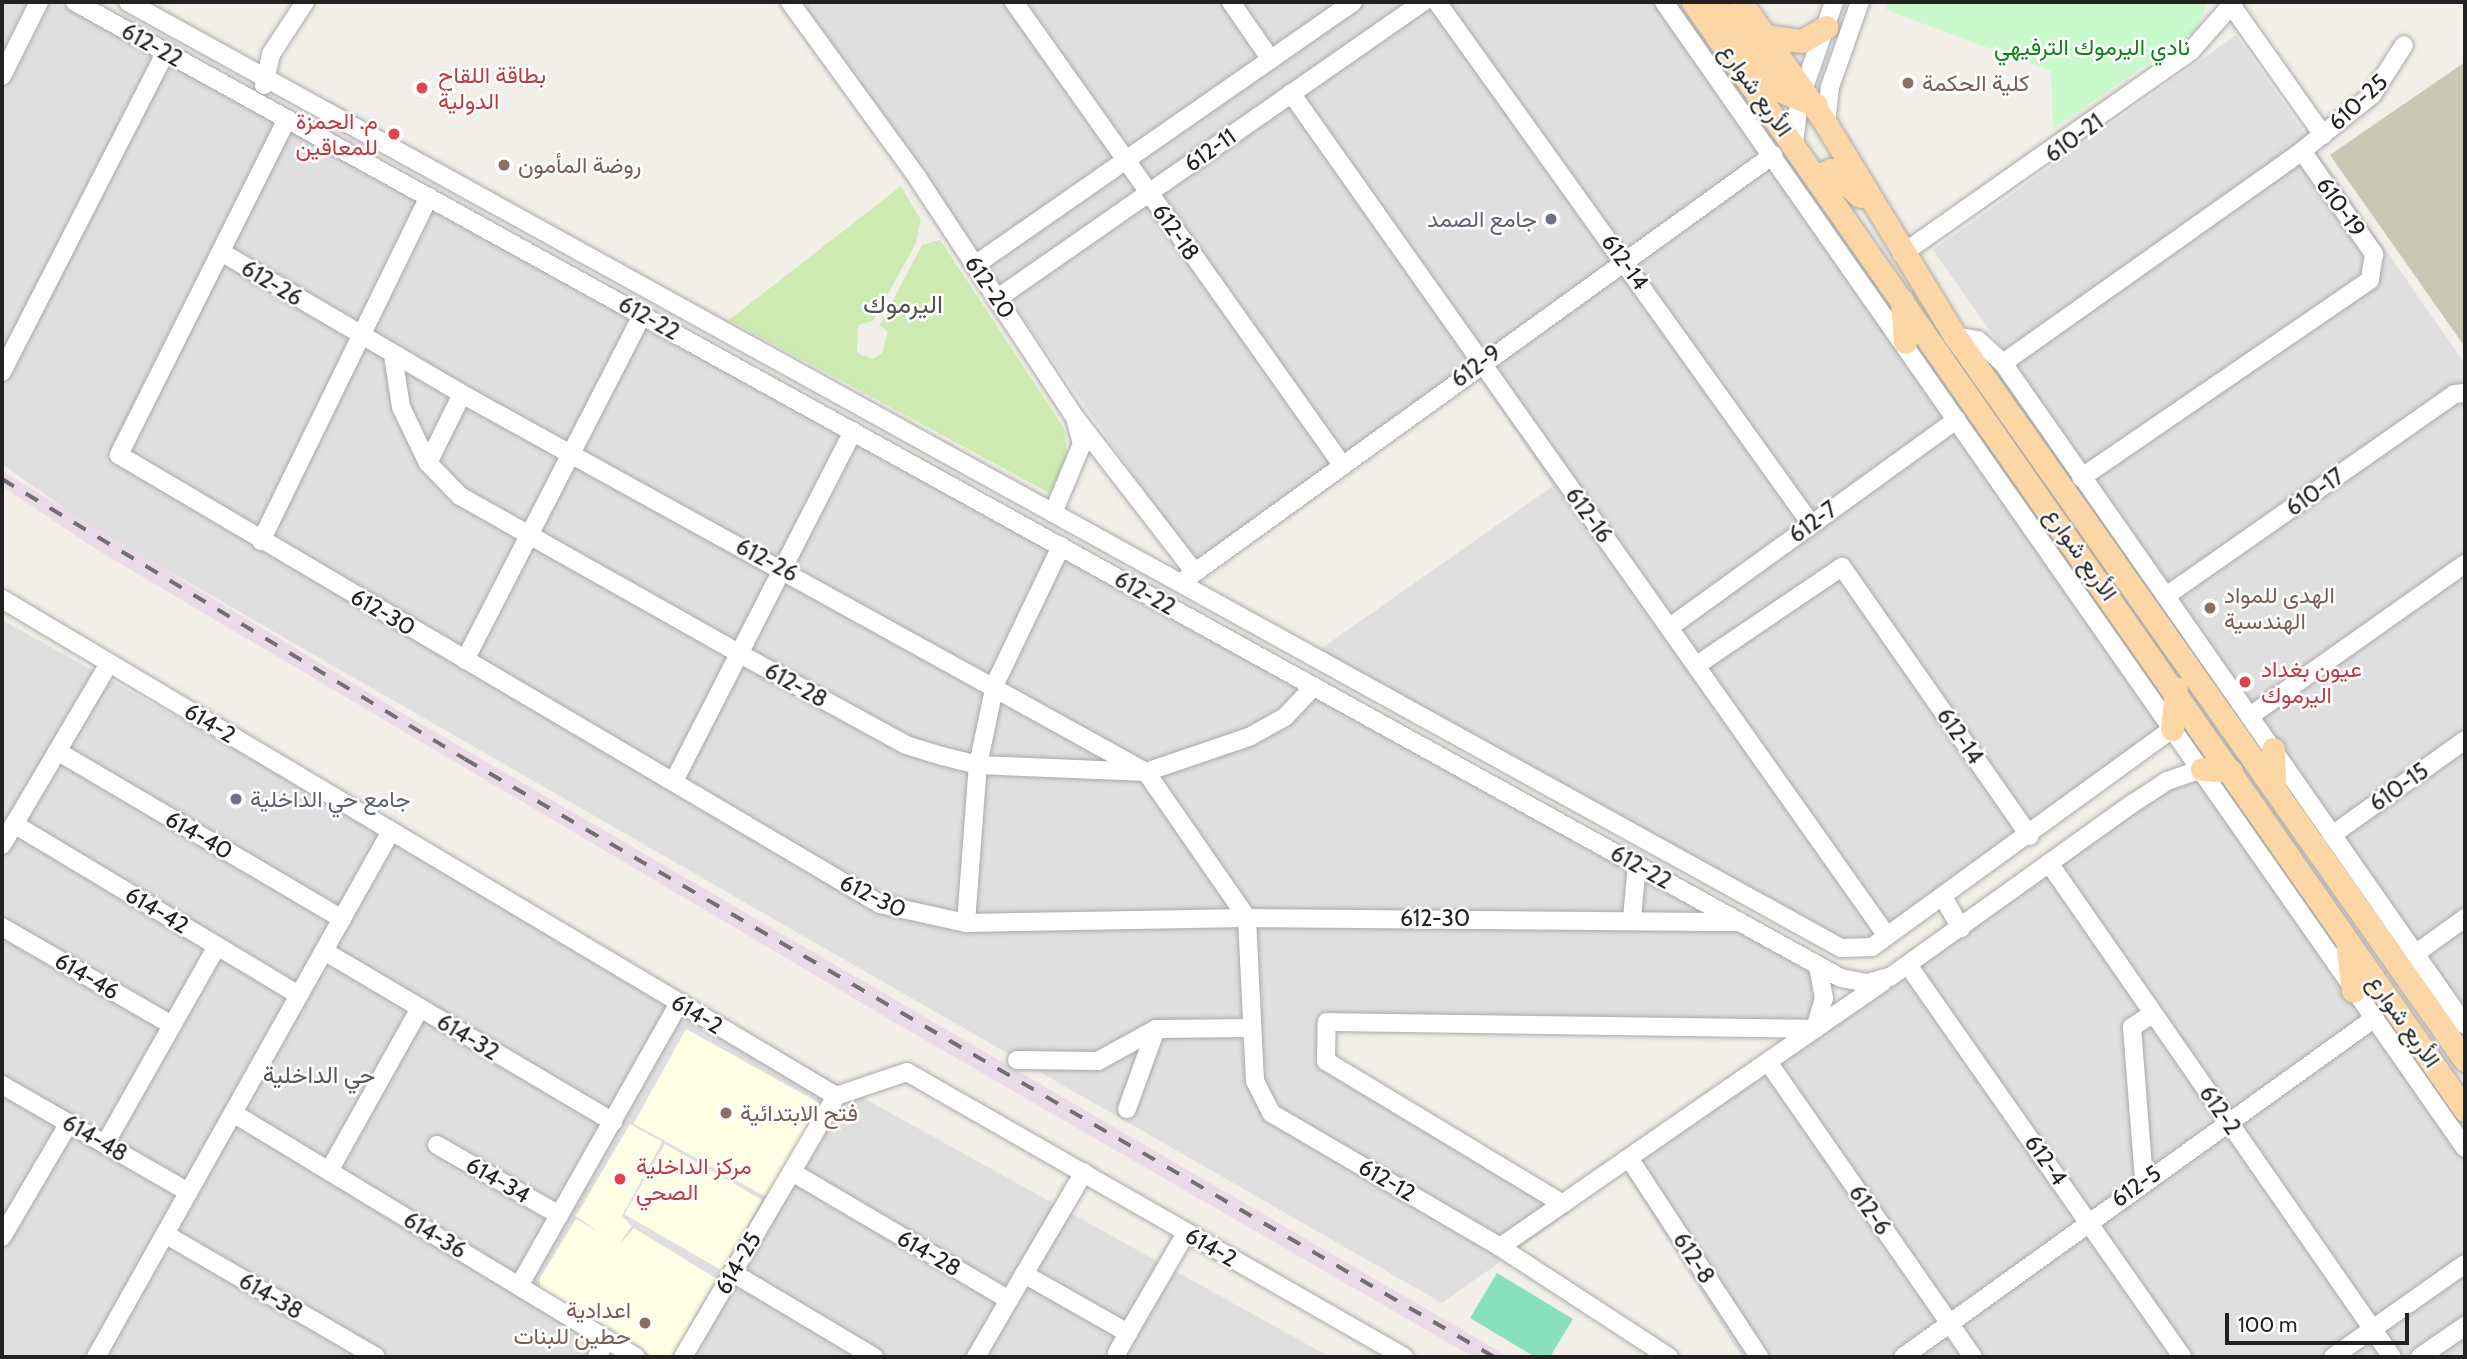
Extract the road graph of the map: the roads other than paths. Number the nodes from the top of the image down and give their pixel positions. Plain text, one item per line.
1 (39, 2) edge
2 (75, 2) edge
3 (128, 2) edge
4 (304, 2) edge
5 (790, 2) edge
6 (1014, 2) edge
7 (1231, 2) edge
8 (1353, 2) edge
9 (1423, 2) edge
10 (1437, 2) edge
11 (1664, 2) edge
12 (1693, 2) edge
13 (1713, 2) edge
14 (1741, 2) edge
15 (1834, 2) edge
16 (1860, 2) edge
17 (2233, 4) edge
18 (1826, 27) junction
19 (1765, 36) junction
20 (2404, 45) dead end
21 (166, 52) junction
22 (1270, 60) junction
23 (2, 76) edge
24 (1779, 76) junction
25 (267, 79) junction
26 (1291, 93) junction
27 (255, 101) junction
28 (1814, 105) junction
29 (286, 118) junction
30 (2323, 135) junction
31 (1794, 144) junction
32 (2302, 151) junction
33 (1773, 155) junction
34 (1125, 161) junction
35 (1815, 177) junction
36 (1148, 193) junction
37 (429, 197) junction
38 (1870, 199) junction
39 (221, 252) junction
40 (1902, 254) junction
41 (1623, 258) junction
42 (975, 265) junction
43 (998, 298) junction
44 (1902, 300) junction
45 (642, 315) junction
46 (1955, 335) junction
47 (365, 338) junction
48 (1905, 342) junction
49 (755, 349) junction
50 (393, 355) junction
51 (1480, 363) junction
52 (2003, 363) junction
53 (743, 370) junction
54 (2, 372) edge
55 (2465, 393) edge
56 (462, 394) junction
57 (1074, 416) junction
58 (1957, 419) junction
59 (853, 431) junction
60 (571, 454) junction
61 (428, 463) junction
62 (1340, 463) junction
63 (2081, 478) junction
64 (1053, 513) junction
65 (1811, 524) junction
66 (530, 538) junction
67 (261, 541) junction
68 (1061, 546) junction
69 (2465, 564) edge
70 (782, 568) junction
71 (1188, 576) junction
72 (2166, 596) junction
73 (2, 599) edge
74 (1242, 618) junction
75 (1670, 627) junction
76 (1230, 640) junction
77 (740, 654) junction
78 (466, 660) junction
79 (108, 663) junction
80 (1696, 665) junction
81 (995, 684) junction
82 (1314, 686) junction
83 (2176, 688) junction
84 (2250, 716) junction
85 (2172, 729) junction
86 (2465, 740) edge
87 (2273, 749) junction
88 (57, 751) junction
89 (978, 765) junction
90 (2202, 769) junction
91 (2231, 771) junction
92 (1146, 772) junction
93 (674, 781) junction
94 (2274, 787) junction
95 (14, 824) junction
96 (391, 831) junction
97 (2030, 836) junction
98 (2321, 837) junction
99 (2, 845) edge
100 (2287, 849) junction
101 (2049, 863) junction
102 (1637, 864) junction
103 (2329, 867) junction
104 (2308, 880) junction
105 (1943, 897) junction
106 (1247, 918) junction
107 (1632, 918) junction
108 (2465, 918) edge
109 (342, 919) junction
110 (1741, 922) junction
111 (966, 923) junction
112 (2, 927) edge
113 (1961, 928) junction
114 (1887, 936) junction
115 (2347, 938) junction
116 (217, 946) junction
117 (324, 951) junction
118 (2415, 954) junction
119 (1908, 965) junction
120 (1818, 966) junction
121 (1890, 977) junction
122 (2353, 991) junction
123 (299, 995) junction
124 (679, 1003) junction
125 (420, 1008) junction
126 (2153, 1014) junction
127 (2453, 1019) edge
128 (2372, 1020) junction
129 (172, 1025) junction
130 (1252, 1028) junction
131 (1815, 1028) junction
132 (1156, 1029) junction
133 (1017, 1060) dead end
134 (2465, 1060) edge
135 (1768, 1062) junction
136 (2, 1085) edge
137 (836, 1096) junction
138 (1127, 1109) dead end
139 (2465, 1110) edge
140 (233, 1113) junction
141 (612, 1122) junction
142 (2228, 1122) junction
143 (69, 1124) junction
144 (105, 1144) junction
145 (437, 1144) dead end
146 (2465, 1148) edge
147 (1629, 1158) junction
148 (329, 1171) junction
149 (792, 1172) junction
150 (1084, 1172) junction
151 (2144, 1180) junction
152 (188, 1192) junction
153 (1563, 1204) junction
154 (559, 1215) junction
155 (2089, 1220) junction
156 (1186, 1233) junction
157 (165, 1234) junction
158 (2, 1237) edge
159 (1500, 1247) junction
160 (2465, 1264) edge
161 (733, 1273) junction
162 (1024, 1274) junction
163 (519, 1286) junction
164 (1009, 1300) junction
165 (1950, 1324) junction
166 (2465, 1326) edge
167 (2373, 1330) junction
168 (1128, 1334) junction
169 (607, 1340) junction
170 (102, 1355) edge
171 (1119, 1356) edge
172 (376, 1357) edge
173 (597, 1357) edge
174 (636, 1357) edge
175 (683, 1357) edge
176 (874, 1357) edge
177 (976, 1357) edge
178 (1404, 1357) edge
179 (1669, 1357) edge
180 (1759, 1357) edge
181 (1903, 1357) edge
182 (1973, 1357) edge
183 (2182, 1357) edge
184 (2333, 1357) edge
185 (2392, 1357) edge
186 (2420, 1357) edge

1 - 23 street
2 - 21 street, 612-22
3 - 25 street, 612-22
4 - 25 street
5 - 42 street, 612-20
6 - 34 street, 612-18
7 - 22 street
8 - 22 street, 612-11
9 - 26 street, 612-11
10 - 41 street, 612-14
11 - 33 street
12 - 31 main road, الأربع شوارع
13 - 24 main road
14 - 19 main road, الأربع شوارع
15 - 18 street
16 - 28 street
17 - 30 street
17 - 40 street, 610-21
18 - 19 main road
18 - 28 street
19 - 24 main road, الأربع شوارع
20 - 30 street, 610-25
21 - 27 street, 612-22
21 - 54 street
22 - 34 street, 612-11
24 - 28 main road, الأربع شوارع
25 - 27 street
25 - 49 street, 612-22
26 - 36 street, 612-11
26 - 51 street, 612-16
27 - 29 street, 612-22
28 - 31 street
28 - 38 main road, الأربع شوارع
29 - 37 street, 612-22
29 - 39 street
30 - 32 street, 610-25
31 - 35 main road, الأربع شوارع
32 - 52 street
32 - 63 street, 610-19
33 - 41 street, 612-9
33 - 48 street
34 - 36 street, 612-18
34 - 42 street, 612-11
35 - 38 main road
35 - 44 main road, الأربع شوارع
36 - 43 street, 612-11
36 - 62 street, 612-18
37 - 45 street, 612-22
37 - 47 street
38 - 40 main road, الأربع شوارع
39 - 47 street, 612-26
39 - 67 street, 612-30
40 - 46 main road, الأربع شوارع
41 - 51 street, 612-9
41 - 65 street, 612-14
42 - 43 street, 612-20
43 - 57 street, 612-20
44 - 48 main road
44 - 83 main road, الأربع شوارع
45 - 53 street, 612-22
45 - 60 street
46 - 52 street
46 - 94 main road, الأربع شوارع
47 - 50 street, 612-26
47 - 67 street
48 - 58 street
49 - 53 street
49 - 64 street, 612-22
50 - 56 street, 612-26
50 - 61 street, 612-28
51 - 62 street, 612-9
51 - 75 street, 612-16
52 - 63 street
53 - 59 street, 612-22
55 - 72 street, 610-17
56 - 60 street, 612-26
56 - 61 street
57 - 64 street
57 - 71 street, 612-20
58 - 65 street, 612-7
58 - 85 street
59 - 68 street, 612-22
59 - 70 street
60 - 66 street
60 - 70 street, 612-26
61 - 66 street, 612-28
62 - 71 street, 612-9
63 - 72 street
64 - 71 street, 612-22
65 - 75 street, 612-7
66 - 77 street, 612-28
66 - 78 street
67 - 78 street, 612-30
68 - 76 street, 612-22
68 - 81 street
69 - 84 street
70 - 77 street
70 - 81 street, 612-26
71 - 74 street, 612-22
72 - 84 street
73 - 79 street, 614-2
74 - 76 street
74 - 114 street, 612-22
75 - 80 street, 612-16
76 - 82 street, 612-22
77 - 89 street, 612-28
77 - 93 street
78 - 93 street, 612-30
79 - 88 street
79 - 96 street, 614-2
80 - 97 street, 612-14
80 - 114 street, 612-16
81 - 89 street
81 - 92 street, 612-26
82 - 92 street
82 - 102 street, 612-22
83 - 85 main road
83 - 91 main road, الأربع شوارع
84 - 87 street
85 - 90 street
85 - 97 street, 612-22
86 - 98 street, 610-15
87 - 94 main road
87 - 98 street
88 - 95 street
88 - 109 street, 614-40
89 - 92 street, 612-28
89 - 111 street
90 - 91 main road
90 - 101 street, 612-22
90 - 122 street
91 - 100 main road, الأربع شوارع
92 - 106 street
93 - 111 street, 612-30
94 - 98 main road, الأربع شوارع
95 - 99 street
95 - 116 street, 614-42
96 - 109 street
96 - 124 street, 614-2
97 - 105 street, 612-22
98 - 100 main road
98 - 103 main road, الأربع شوارع
98 - 118 street
100 - 104 main road, الأربع شوارع
101 - 113 street, 612-22
101 - 126 street, 612-2
102 - 107 street
102 - 110 street, 612-22
103 - 104 main road
103 - 127 main road, الأربع شوارع
104 - 115 main road, الأربع شوارع
105 - 113 street
105 - 114 street, 612-22
106 - 107 street, 612-30
106 - 111 street, 612-30
106 - 130 street, 612-12
107 - 110 street, 612-30
108 - 118 street
109 - 117 street
110 - 120 street, 612-22
112 - 129 street, 614-46
113 - 119 street, 612-22
115 - 122 main road
115 - 139 main road, الأربع شوارع
116 - 123 street, 614-42
116 - 129 street
117 - 123 street
117 - 125 street, 614-32
118 - 127 street
119 - 121 street, 612-22
119 - 155 street, 612-4
120 - 121 street, 612-22
120 - 131 street
121 - 131 street
122 - 128 street
123 - 140 street
124 - 137 street, 614-2
124 - 141 street
125 - 141 street, 614-32
125 - 148 street
126 - 142 street, 612-2
126 - 151 street
127 - 134 main road, الأربع شوارع
128 - 142 street, 612-5
128 - 146 street
129 - 144 street
130 - 132 street
130 - 159 street, 612-12
131 - 135 street
131 - 153 street
132 - 133 street
132 - 138 street
135 - 147 street
135 - 165 street, 612-6
136 - 143 street, 614-48
137 - 149 street, 614-25
137 - 150 street, 614-2
140 - 148 street, 614-36
140 - 152 street
141 - 154 street
142 - 151 street, 612-5
142 - 167 street, 612-2
143 - 144 street, 614-48
143 - 158 street
144 - 152 street, 614-48
145 - 154 street, 614-34
147 - 153 street
147 - 180 street, 612-8
148 - 163 street, 614-36
149 - 161 street, 614-25
149 - 164 street, 614-28
150 - 156 street, 614-2
150 - 162 street
151 - 155 street, 612-5
152 - 157 street
153 - 159 street
154 - 163 street
155 - 165 street, 612-5
155 - 183 street, 612-4
156 - 168 street
156 - 178 street, 614-2
157 - 170 street
157 - 172 street, 614-38
159 - 179 street, 612-12
160 - 167 street
161 - 175 street, 614-25
161 - 176 street
162 - 164 street
162 - 168 street
163 - 169 street, 614-36
164 - 177 street
165 - 181 street, 612-5
165 - 182 street, 612-6
166 - 186 street
167 - 184 street
167 - 185 street, 612-2
168 - 171 street
169 - 173 street
169 - 174 street, 614-36

